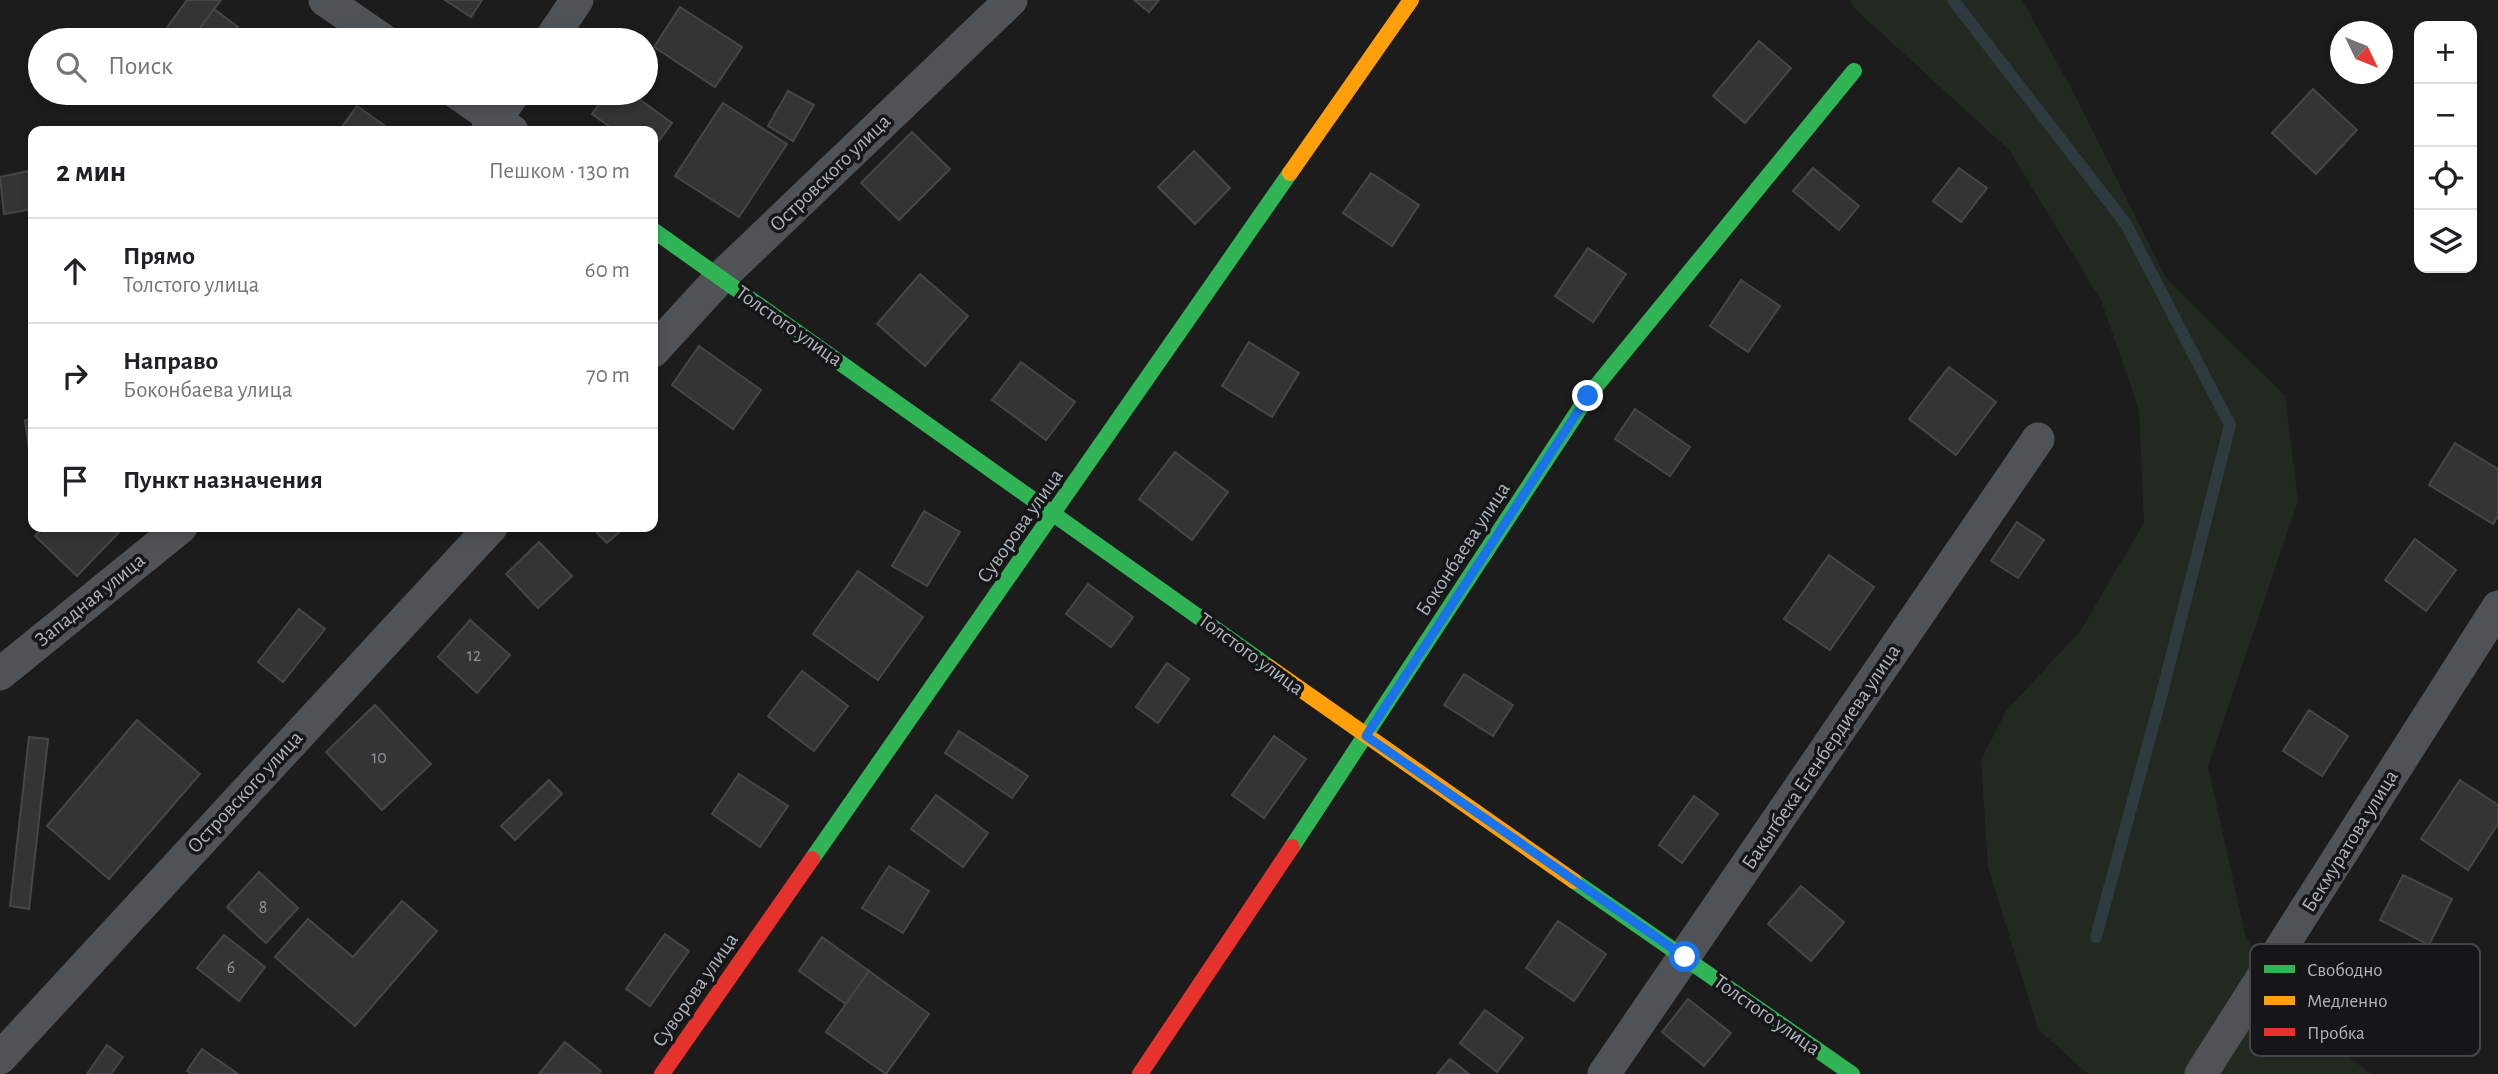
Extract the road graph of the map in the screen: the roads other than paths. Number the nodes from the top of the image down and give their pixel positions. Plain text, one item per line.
1 (325, 0) edge
2 (577, 0) edge
3 (1011, 0) edge
4 (1411, 0) edge
5 (366, 28) edge
6 (558, 28) edge
7 (1854, 71) dead end
8 (471, 105) edge
9 (509, 105) edge
10 (496, 126) edge
11 (499, 126) edge
12 (658, 234) edge
13 (720, 278) junction
14 (658, 346) edge
15 (2038, 439) dead end
16 (1055, 513) junction
17 (175, 532) edge
18 (486, 532) edge
19 (2498, 607) edge
20 (0, 674) edge
21 (1366, 736) junction
22 (2285, 944) edge
23 (1685, 957) junction
24 (2250, 1000) edge
25 (0, 1058) edge
26 (662, 1074) edge
27 (1140, 1074) edge
28 (1604, 1074) edge
29 (1852, 1074) edge
30 (2201, 1074) edge

1 - 5 street
2 - 6 street
3 - 13 street, Островского улица
4 - 16 street, Суворова улица
7 - 21 street, Боконбаева улица
8 - 10 street
9 - 11 street
12 - 13 street, Толстого улица
13 - 14 street, Островского улица
13 - 16 street, Толстого улица
15 - 23 street, Бакытбека Егенбердиева улица
16 - 21 street, Толстого улица
16 - 26 street, Суворова улица
17 - 20 street, Западная улица
18 - 25 street, Островского улица
19 - 22 street, Бекмуратова улица
21 - 23 street, Толстого улица
21 - 27 street, Боконбаева улица
23 - 28 street, Бакытбека Егенбердиева улица
23 - 29 street, Толстого улица
24 - 30 street, Бекмуратова улица

